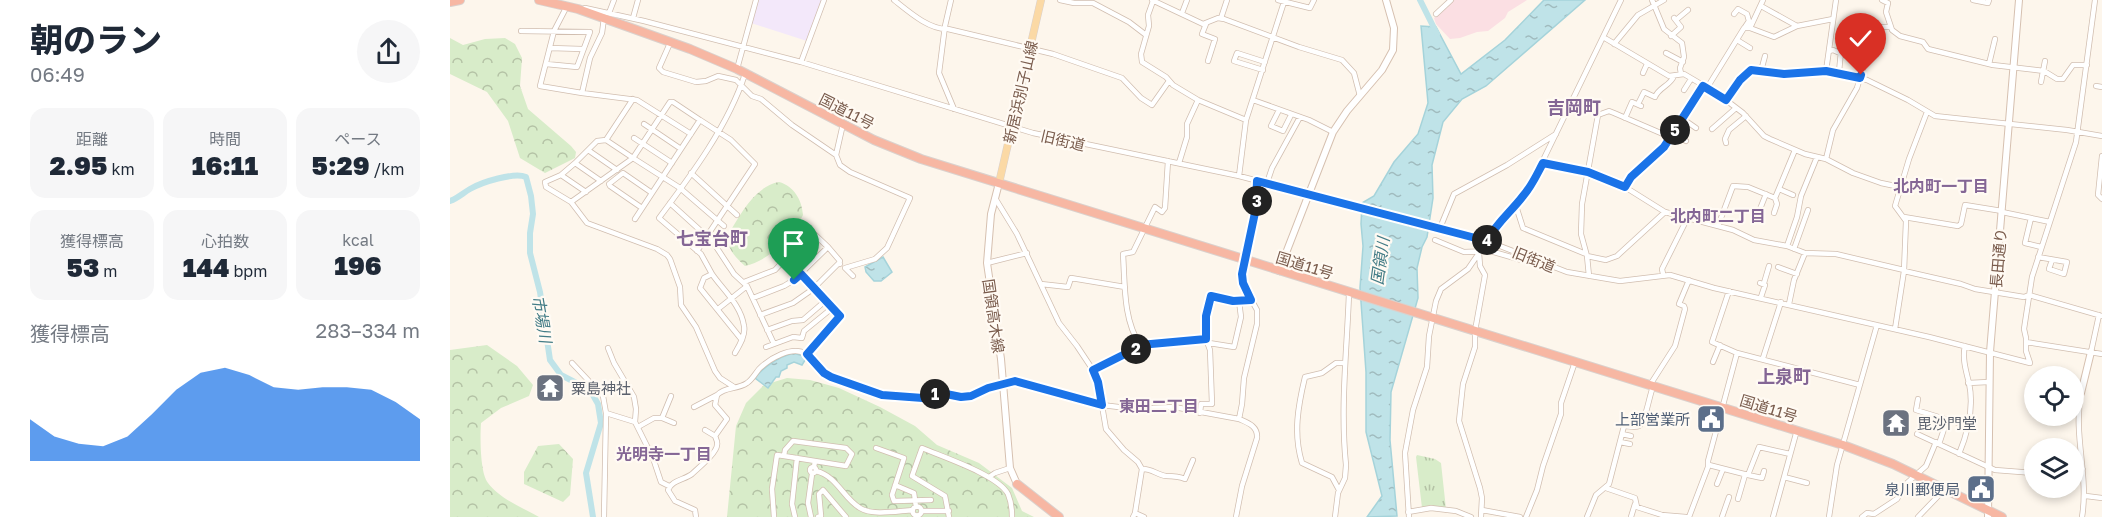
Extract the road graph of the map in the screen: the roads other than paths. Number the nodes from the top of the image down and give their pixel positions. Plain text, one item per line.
1 (460, 0) edge
2 (538, 0) edge
3 (614, 0) edge
4 (638, 0) edge
5 (756, 0) edge
6 (824, 0) edge
7 (894, 0) edge
8 (951, 0) edge
9 (1041, 0) edge
10 (1060, 0) edge
11 (1153, 0) edge
12 (1187, 0) edge
13 (1227, 0) edge
14 (1314, 0) edge
15 (1386, 0) edge
16 (1451, 0) edge
17 (1621, 0) edge
18 (1664, 0) edge
19 (1836, 0) edge
20 (1882, 0) edge
21 (1973, 0) edge
22 (1989, 0) edge
23 (2019, 0) edge
24 (2095, 0) edge
25 (1281, 1) edge
26 (450, 2) edge
27 (1890, 2) edge
28 (1653, 3) edge
29 (1762, 3) edge
30 (572, 5) edge
31 (1688, 10) dead end
32 (1182, 13) junction
33 (1436, 14) dead end
34 (1734, 14) dead end
35 (607, 15) junction
36 (633, 18) junction
37 (1221, 18) junction
38 (1833, 19) junction
39 (1206, 24) junction
40 (1797, 26) junction
41 (1890, 27) junction
42 (1748, 28) junction
43 (521, 30) dead end
44 (945, 30) junction
45 (554, 31) junction
46 (1146, 35) junction
47 (1272, 36) junction
48 (1671, 36) junction
49 (1844, 36) dead end
50 (1603, 37) junction
51 (1995, 39) dead end
52 (1737, 40) junction
53 (671, 41) junction
54 (1614, 44) junction
55 (743, 46) junction
56 (550, 48) junction
57 (1750, 48) dead end
58 (582, 49) junction
59 (1030, 49) junction
60 (1828, 51) junction
61 (1666, 53) dead end
62 (1841, 54) junction
63 (1853, 54) dead end
64 (1764, 56) dead end
65 (1208, 61) dead end
66 (2045, 61) dead end
67 (801, 62) junction
68 (1265, 62) junction
69 (1683, 62) junction
70 (546, 64) junction
71 (1647, 64) junction
72 (1989, 64) junction
73 (2087, 65) junction
74 (2013, 67) junction
75 (1263, 70) junction
76 (1760, 70) junction
77 (1660, 71) junction
78 (1826, 71) junction
79 (2044, 71) junction
80 (741, 72) junction
81 (1839, 72) junction
82 (1643, 73) dead end
83 (1681, 74) junction
84 (1674, 76) junction
85 (1860, 78) junction
86 (1656, 79) dead end
87 (1690, 79) junction
88 (1169, 81) junction
89 (2042, 82) dead end
90 (742, 84) junction
91 (1705, 87) junction
92 (1684, 90) dead end
93 (582, 93) junction
94 (1360, 96) junction
95 (633, 99) junction
96 (1198, 100) junction
97 (1253, 100) junction
98 (1726, 100) junction
99 (1736, 108) junction
100 (954, 109) junction
101 (1278, 110) junction
102 (1927, 111) junction
103 (1291, 115) junction
104 (662, 116) junction
105 (1746, 116) junction
106 (1300, 117) junction
107 (1625, 117) junction
108 (1683, 118) junction
109 (700, 120) junction
110 (1246, 120) junction
111 (644, 124) dead end
112 (843, 124) junction
113 (2009, 124) junction
114 (1012, 127) junction
115 (1696, 128) dead end
116 (1713, 129) dead end
117 (652, 130) junction
118 (718, 131) junction
119 (1333, 132) junction
120 (2078, 132) junction
121 (691, 134) junction
122 (1556, 134) junction
123 (1671, 135) junction
124 (2102, 136) edge
125 (634, 138) dead end
126 (606, 140) junction
127 (1686, 141) dead end
128 (1726, 143) dead end
129 (643, 144) junction
130 (681, 149) junction
131 (588, 150) junction
132 (1795, 150) junction
133 (836, 155) junction
134 (2102, 156) edge
135 (633, 158) junction
136 (1817, 158) junction
137 (1826, 159) junction
138 (1168, 161) junction
139 (575, 163) junction
140 (672, 163) junction
141 (1179, 163) junction
142 (1543, 163) junction
143 (617, 170) junction
144 (1588, 172) junction
145 (691, 173) junction
146 (561, 176) junction
147 (1239, 176) junction
148 (663, 177) junction
149 (601, 181) junction
150 (1257, 181) junction
151 (999, 183) junction
152 (1267, 183) junction
153 (1625, 187) junction
154 (1900, 187) junction
155 (680, 188) junction
156 (1779, 189) junction
157 (586, 192) junction
158 (652, 193) junction
159 (1308, 194) junction
160 (1766, 194) junction
161 (1793, 195) dead end
162 (996, 198) junction
163 (1775, 198) junction
164 (2102, 199) edge
165 (572, 202) junction
166 (670, 203) junction
167 (728, 206) junction
168 (1516, 206) junction
169 (642, 208) junction
170 (1760, 209) dead end
171 (1808, 210) dead end
172 (1724, 211) junction
173 (2002, 211) junction
174 (1665, 212) junction
175 (1730, 213) dead end
176 (1774, 213) dead end
177 (737, 215) dead end
178 (1904, 217) junction
179 (2031, 218) junction
180 (635, 219) dead end
181 (1688, 219) junction
182 (717, 221) junction
183 (2050, 222) junction
184 (724, 226) dead end
185 (1718, 226) junction
186 (1439, 228) junction
187 (1145, 230) junction
188 (707, 236) junction
189 (1435, 240) dead end
190 (1487, 241) junction
191 (1787, 246) junction
192 (828, 247) junction
193 (2041, 247) junction
194 (1794, 249) junction
195 (697, 251) junction
196 (1480, 251) junction
197 (1027, 253) junction
198 (1805, 253) junction
199 (1586, 255) junction
200 (788, 257) junction
201 (2038, 257) junction
202 (2052, 260) dead end
203 (1245, 261) junction
204 (839, 263) junction
205 (987, 263) junction
206 (1548, 266) junction
207 (1778, 267) dead end
208 (845, 268) junction
209 (1768, 268) dead end
210 (1280, 271) junction
211 (1904, 271) junction
212 (712, 274) junction
213 (801, 274) junction
214 (1663, 274) junction
215 (1797, 274) junction
216 (853, 276) dead end
217 (1589, 276) junction
218 (1689, 280) junction
219 (746, 284) junction
220 (1041, 284) junction
221 (1125, 287) junction
222 (813, 289) junction
223 (1729, 291) junction
224 (1995, 292) junction
225 (1351, 293) junction
226 (2029, 295) junction
227 (1761, 297) junction
228 (732, 298) junction
229 (753, 298) junction
230 (1251, 300) junction
231 (1239, 301) junction
232 (824, 302) junction
233 (1781, 302) junction
234 (1789, 304) junction
235 (718, 309) junction
236 (831, 309) junction
237 (760, 315) junction
238 (2101, 315) edge
239 (1430, 317) junction
240 (1877, 325) junction
241 (1895, 329) junction
242 (767, 330) junction
243 (1475, 332) junction
244 (741, 340) junction
245 (1207, 341) junction
246 (2026, 342) junction
247 (774, 344) junction
248 (1140, 345) junction
249 (1720, 345) junction
250 (1965, 346) junction
251 (766, 347) dead end
252 (608, 348) dead end
253 (1737, 352) junction
254 (1990, 352) junction
255 (2091, 352) junction
256 (735, 353) dead end
257 (807, 354) junction
258 (2102, 354) edge
259 (1763, 358) junction
260 (1575, 362) junction
261 (1713, 362) dead end
262 (572, 363) dead end
263 (1344, 363) junction
264 (1093, 370) junction
265 (2084, 378) edge
266 (1989, 382) junction
267 (1968, 383) junction
268 (1002, 385) junction
269 (1860, 385) junction
270 (1652, 386) junction
271 (734, 387) junction
272 (717, 395) junction
273 (671, 396) dead end
274 (1918, 399) dead end
275 (1102, 405) junction
276 (694, 407) dead end
277 (1722, 408) junction
278 (606, 413) junction
279 (1200, 413) junction
280 (662, 418) junction
281 (1239, 419) junction
282 (1947, 420) junction
283 (674, 423) dead end
284 (637, 424) junction
285 (1968, 426) junction
286 (705, 430) dead end
287 (1797, 430) junction
288 (1622, 434) junction
289 (1917, 434) dead end
290 (715, 436) junction
291 (1631, 436) dead end
292 (1620, 442) junction
293 (1938, 443) junction
294 (1630, 444) dead end
295 (1843, 445) junction
296 (876, 448) dead end
297 (1790, 454) junction
298 (1959, 454) junction
299 (784, 456) junction
300 (797, 458) junction
301 (1193, 460) dead end
302 (815, 461) junction
303 (1709, 465) junction
304 (1989, 467) junction
305 (1010, 468) junction
306 (1142, 469) junction
307 (1723, 469) junction
308 (814, 470) junction
309 (1764, 471) dead end
310 (2024, 472) edge
311 (1747, 475) junction
312 (1916, 475) junction
313 (989, 477) junction
314 (1784, 477) junction
315 (2084, 478) edge
316 (1808, 483) dead end
317 (1017, 484) joint
318 (1717, 484) dead end
319 (895, 485) junction
320 (669, 486) junction
321 (1606, 488) junction
322 (1339, 490) junction
323 (1944, 490) junction
324 (2086, 496) junction
325 (1729, 497) dead end
326 (2102, 498) edge
327 (1738, 499) dead end
328 (931, 500) dead end
329 (1635, 504) junction
330 (915, 506) junction
331 (1445, 510) junction
332 (1482, 510) junction
333 (922, 511) junction
334 (949, 514) edge
335 (1409, 514) edge
336 (1988, 514) edge
337 (1134, 515) edge
338 (917, 516) edge
339 (604, 517) edge
340 (696, 517) edge
341 (774, 517) edge
342 (795, 517) edge
343 (812, 517) edge
344 (820, 517) edge
345 (846, 517) edge
346 (1012, 517) edge
347 (1059, 517) edge
348 (1144, 517) edge
349 (1236, 517) edge
350 (1335, 517) edge
351 (1447, 517) edge
352 (1471, 517) edge
353 (1481, 517) edge
354 (1520, 517) edge
355 (1526, 517) edge
356 (1587, 517) edge
357 (1631, 517) edge
358 (1688, 517) edge
359 (1722, 517) edge
360 (1773, 517) edge
361 (1828, 517) edge
362 (1862, 517) edge
363 (1918, 517) edge
364 (2002, 517) edge
365 (2082, 517) edge

1 - 26 highway
2 - 30 highway, 国道11号
3 - 35 street
4 - 36 street
5 - 55 street
6 - 67 street
7 - 44 street
8 - 44 street
9 - 59 main road, 新居浜別子山線
10 - 46 street
11 - 32 street
11 - 46 street
12 - 32 street
13 - 37 street
14 - 25 street
15 - 94 street
16 - 33 street
17 - 50 street
18 - 28 street
19 - 38 street
20 - 27 street
21 - 22 street
23 - 74 street, 長田通り
24 - 73 street
25 - 47 street
27 - 41 street
28 - 48 street
28 - 54 street
29 - 40 street
29 - 42 street
30 - 35 highway, 国道11号
30 - 45 street
31 - 48 street
32 - 39 street
34 - 42 street
35 - 36 street, 旧街道
35 - 53 highway, 国道11号
35 - 93 street
36 - 55 street, 旧街道
37 - 39 street
37 - 47 street
38 - 40 street
38 - 60 street
39 - 65 street
40 - 42 street
41 - 72 street
41 - 85 street
42 - 52 street
43 - 45 street
44 - 59 street
44 - 100 street
45 - 56 street
45 - 58 street
46 - 88 street
47 - 68 street
47 - 94 street
48 - 69 street
49 - 62 street
50 - 54 street
50 - 122 street
51 - 72 street
52 - 57 street
52 - 91 street
53 - 80 highway, 国道11号
53 - 90 street
54 - 71 street
55 - 67 street, 旧街道
55 - 80 street
56 - 58 street
56 - 70 street
58 - 70 street
59 - 88 street
59 - 114 main road, 新居浜別子山線
60 - 62 street
60 - 78 street
61 - 69 street
62 - 63 street
62 - 81 street
64 - 76 street
66 - 79 street
67 - 100 street, 旧街道
68 - 75 street
68 - 75 street
69 - 83 street
70 - 93 street
71 - 77 street
71 - 82 street
72 - 74 street
73 - 79 street
73 - 120 street
74 - 79 street
74 - 113 street, 長田通り
75 - 97 street
76 - 78 street
76 - 98 street
77 - 84 street
77 - 86 street
78 - 81 street
79 - 89 street
80 - 90 street
80 - 112 highway, 国道11号
81 - 85 street
83 - 84 street
83 - 87 street
84 - 107 street
85 - 102 street
85 - 137 street
87 - 91 street
87 - 92 street
88 - 96 street
90 - 118 street
90 - 133 street
91 - 98 street
91 - 108 street
93 - 95 street
94 - 119 street
95 - 104 street
95 - 126 street
96 - 110 street
96 - 141 street
97 - 101 street
97 - 110 street
98 - 99 street
99 - 105 street
99 - 116 street
100 - 114 street, 旧街道
101 - 103 street
101 - 103 street
102 - 113 street
102 - 154 street
103 - 106 street
104 - 109 street
104 - 117 street
104 - 121 street
105 - 128 street
105 - 132 street
106 - 119 street
106 - 152 street
107 - 123 street
107 - 144 street
108 - 115 street
108 - 123 street
109 - 118 street
109 - 121 street
110 - 147 street
111 - 117 street
112 - 133 street
112 - 151 highway, 国道11号
113 - 120 street
113 - 173 street, 長田通り
114 - 138 street, 旧街道
114 - 151 main road, 新居浜別子山線
117 - 129 street
117 - 130 street
118 - 145 street
118 - 167 street
119 - 159 street
120 - 124 street
120 - 183 street
121 - 130 street
122 - 142 street
122 - 186 street
123 - 127 street
123 - 153 street
125 - 129 street
126 - 131 street
126 - 135 street
129 - 135 street
129 - 140 street
130 - 140 street
131 - 139 street
131 - 143 street
132 - 136 street
132 - 156 street
133 - 208 street
134 - 164 street
135 - 143 street
135 - 148 street
136 - 137 street
136 - 191 street
137 - 154 street
138 - 141 street, 旧街道
138 - 187 street
139 - 146 street
139 - 149 street
140 - 148 street
141 - 147 street, 旧街道
142 - 144 street
142 - 168 street
143 - 149 street
144 - 153 street
144 - 199 street
145 - 155 street
145 - 167 street
146 - 157 street
146 - 165 street
147 - 150 street, 旧街道
148 - 155 street
148 - 158 street
149 - 157 street
150 - 152 street, 旧街道
150 - 203 street
151 - 162 street, 国領高木線
151 - 187 highway, 国道11号
152 - 159 street, 旧街道
153 - 174 street
154 - 178 street
155 - 166 street
155 - 182 street
156 - 161 street
156 - 163 street
157 - 165 street
158 - 169 street
158 - 169 street
159 - 186 street, 旧街道
159 - 210 street
160 - 163 street
160 - 170 street
160 - 172 street
162 - 197 street
162 - 205 street, 国領高木線
163 - 176 street
165 - 271 street
166 - 188 street
166 - 195 street
167 - 177 street
167 - 182 street
168 - 190 street
168 - 199 street
169 - 180 street
171 - 194 street
172 - 175 street
172 - 185 street
173 - 178 street
173 - 179 street
173 - 224 street, 長田通り
174 - 181 street
174 - 199 street
178 - 211 street
179 - 183 street
179 - 193 street
181 - 185 street
181 - 214 street
182 - 184 street
182 - 188 street
183 - 193 street
185 - 191 street
186 - 190 street, 旧街道
187 - 203 highway, 国道11号
187 - 221 street
188 - 195 street
188 - 219 street
189 - 196 street
190 - 196 street
190 - 206 street, 旧街道
191 - 194 street
192 - 200 street
192 - 204 street
192 - 213 street
193 - 201 street
194 - 198 street
195 - 212 street
196 - 206 street
196 - 239 street
196 - 243 street
197 - 205 street
197 - 220 street
198 - 211 street
198 - 215 street
199 - 217 street
200 - 213 street
200 - 219 street
201 - 202 street
201 - 226 street
203 - 210 highway, 国道11号
203 - 230 street
204 - 208 street
204 - 222 street
205 - 268 street, 国領高木線
206 - 217 street, 旧街道
207 - 215 street
208 - 216 street
209 - 227 street
210 - 225 highway, 国道11号
211 - 224 street
211 - 241 street
212 - 228 street
212 - 235 street
213 - 222 street
213 - 229 street
214 - 217 street, 旧街道
214 - 218 street, 旧街道
215 - 234 street
218 - 223 street, 旧街道
218 - 270 street
219 - 228 street
219 - 229 street
220 - 221 street
220 - 264 street
221 - 248 street
222 - 232 street
222 - 237 street
223 - 227 street, 旧街道
223 - 249 street
224 - 226 street
224 - 254 street, 長田通り
225 - 239 highway, 国道11号
225 - 263 street
226 - 238 street
226 - 246 street
227 - 233 street, 旧街道
228 - 235 street
228 - 244 street
229 - 237 street
230 - 231 street
230 - 281 street
231 - 245 street
231 - 245 street
232 - 236 street
232 - 242 street
233 - 234 street, 旧街道
233 - 259 street
234 - 240 street, 旧街道
235 - 244 street
236 - 247 street
236 - 257 street
237 - 242 street
238 - 255 street
239 - 243 highway, 国道11号
239 - 335 street
240 - 241 street, 旧街道
240 - 269 street
241 - 250 street, 旧街道
242 - 247 street
243 - 260 highway, 国道11号
243 - 332 street
244 - 256 street
245 - 248 street
245 - 279 street
246 - 254 street, 旧街道
246 - 255 street
247 - 251 street
248 - 264 street
249 - 253 street
249 - 261 street
250 - 254 street, 旧街道
250 - 267 street
252 - 284 street
253 - 259 street
253 - 277 street
254 - 266 street, 長田通り
255 - 258 street
255 - 265 street
257 - 268 street
257 - 271 street
259 - 269 street
260 - 270 highway, 国道11号
260 - 355 street
262 - 278 street
263 - 322 street
263 - 322 street
264 - 275 street
266 - 267 street
266 - 304 street, 長田通り
267 - 285 street
268 - 275 street
268 - 305 street, 国領高木線
269 - 295 street
270 - 277 highway, 国道11号
270 - 288 street
271 - 272 street
272 - 276 street
272 - 290 street
273 - 280 street
274 - 282 street
275 - 279 street
275 - 306 street
277 - 287 highway, 国道11号
277 - 303 street
278 - 284 street
278 - 339 street
279 - 281 street
280 - 283 street
280 - 284 street
281 - 349 street
282 - 285 street
282 - 293 street
284 - 320 street
285 - 298 street
286 - 290 street
287 - 295 highway, 国道11号
287 - 297 street
288 - 291 street
288 - 292 street
289 - 293 street
290 - 320 street
292 - 294 street
292 - 321 street
293 - 298 street
293 - 312 street
295 - 312 highway, 国道11号
295 - 361 street
296 - 319 street
297 - 311 street
297 - 314 street
298 - 304 street
299 - 300 street
299 - 302 street
299 - 341 street
300 - 302 street
300 - 342 street
301 - 306 street
302 - 308 street
303 - 307 street
303 - 358 street
304 - 310 street
304 - 336 street, 長田通り
305 - 313 street
305 - 317 street, 国領高木線
306 - 337 street
307 - 311 street
307 - 318 street
308 - 330 street
308 - 343 street
309 - 311 street
311 - 327 street
312 - 323 highway, 国道11号
312 - 362 street
313 - 334 street
313 - 346 street
314 - 316 street
314 - 360 street
315 - 324 street
317 - 347 highway
319 - 330 street
319 - 330 street
320 - 340 street
321 - 329 street
321 - 356 street
322 - 350 street
323 - 336 highway, 国道11号
323 - 363 street
324 - 326 street
324 - 365 street
325 - 359 street
328 - 330 street
329 - 357 street
329 - 358 street
330 - 333 street
330 - 338 street
331 - 335 street
331 - 351 street
331 - 352 street
332 - 353 street
332 - 354 street
333 - 334 street
333 - 338 street
336 - 364 highway, 国道11号
337 - 348 street
344 - 345 street

